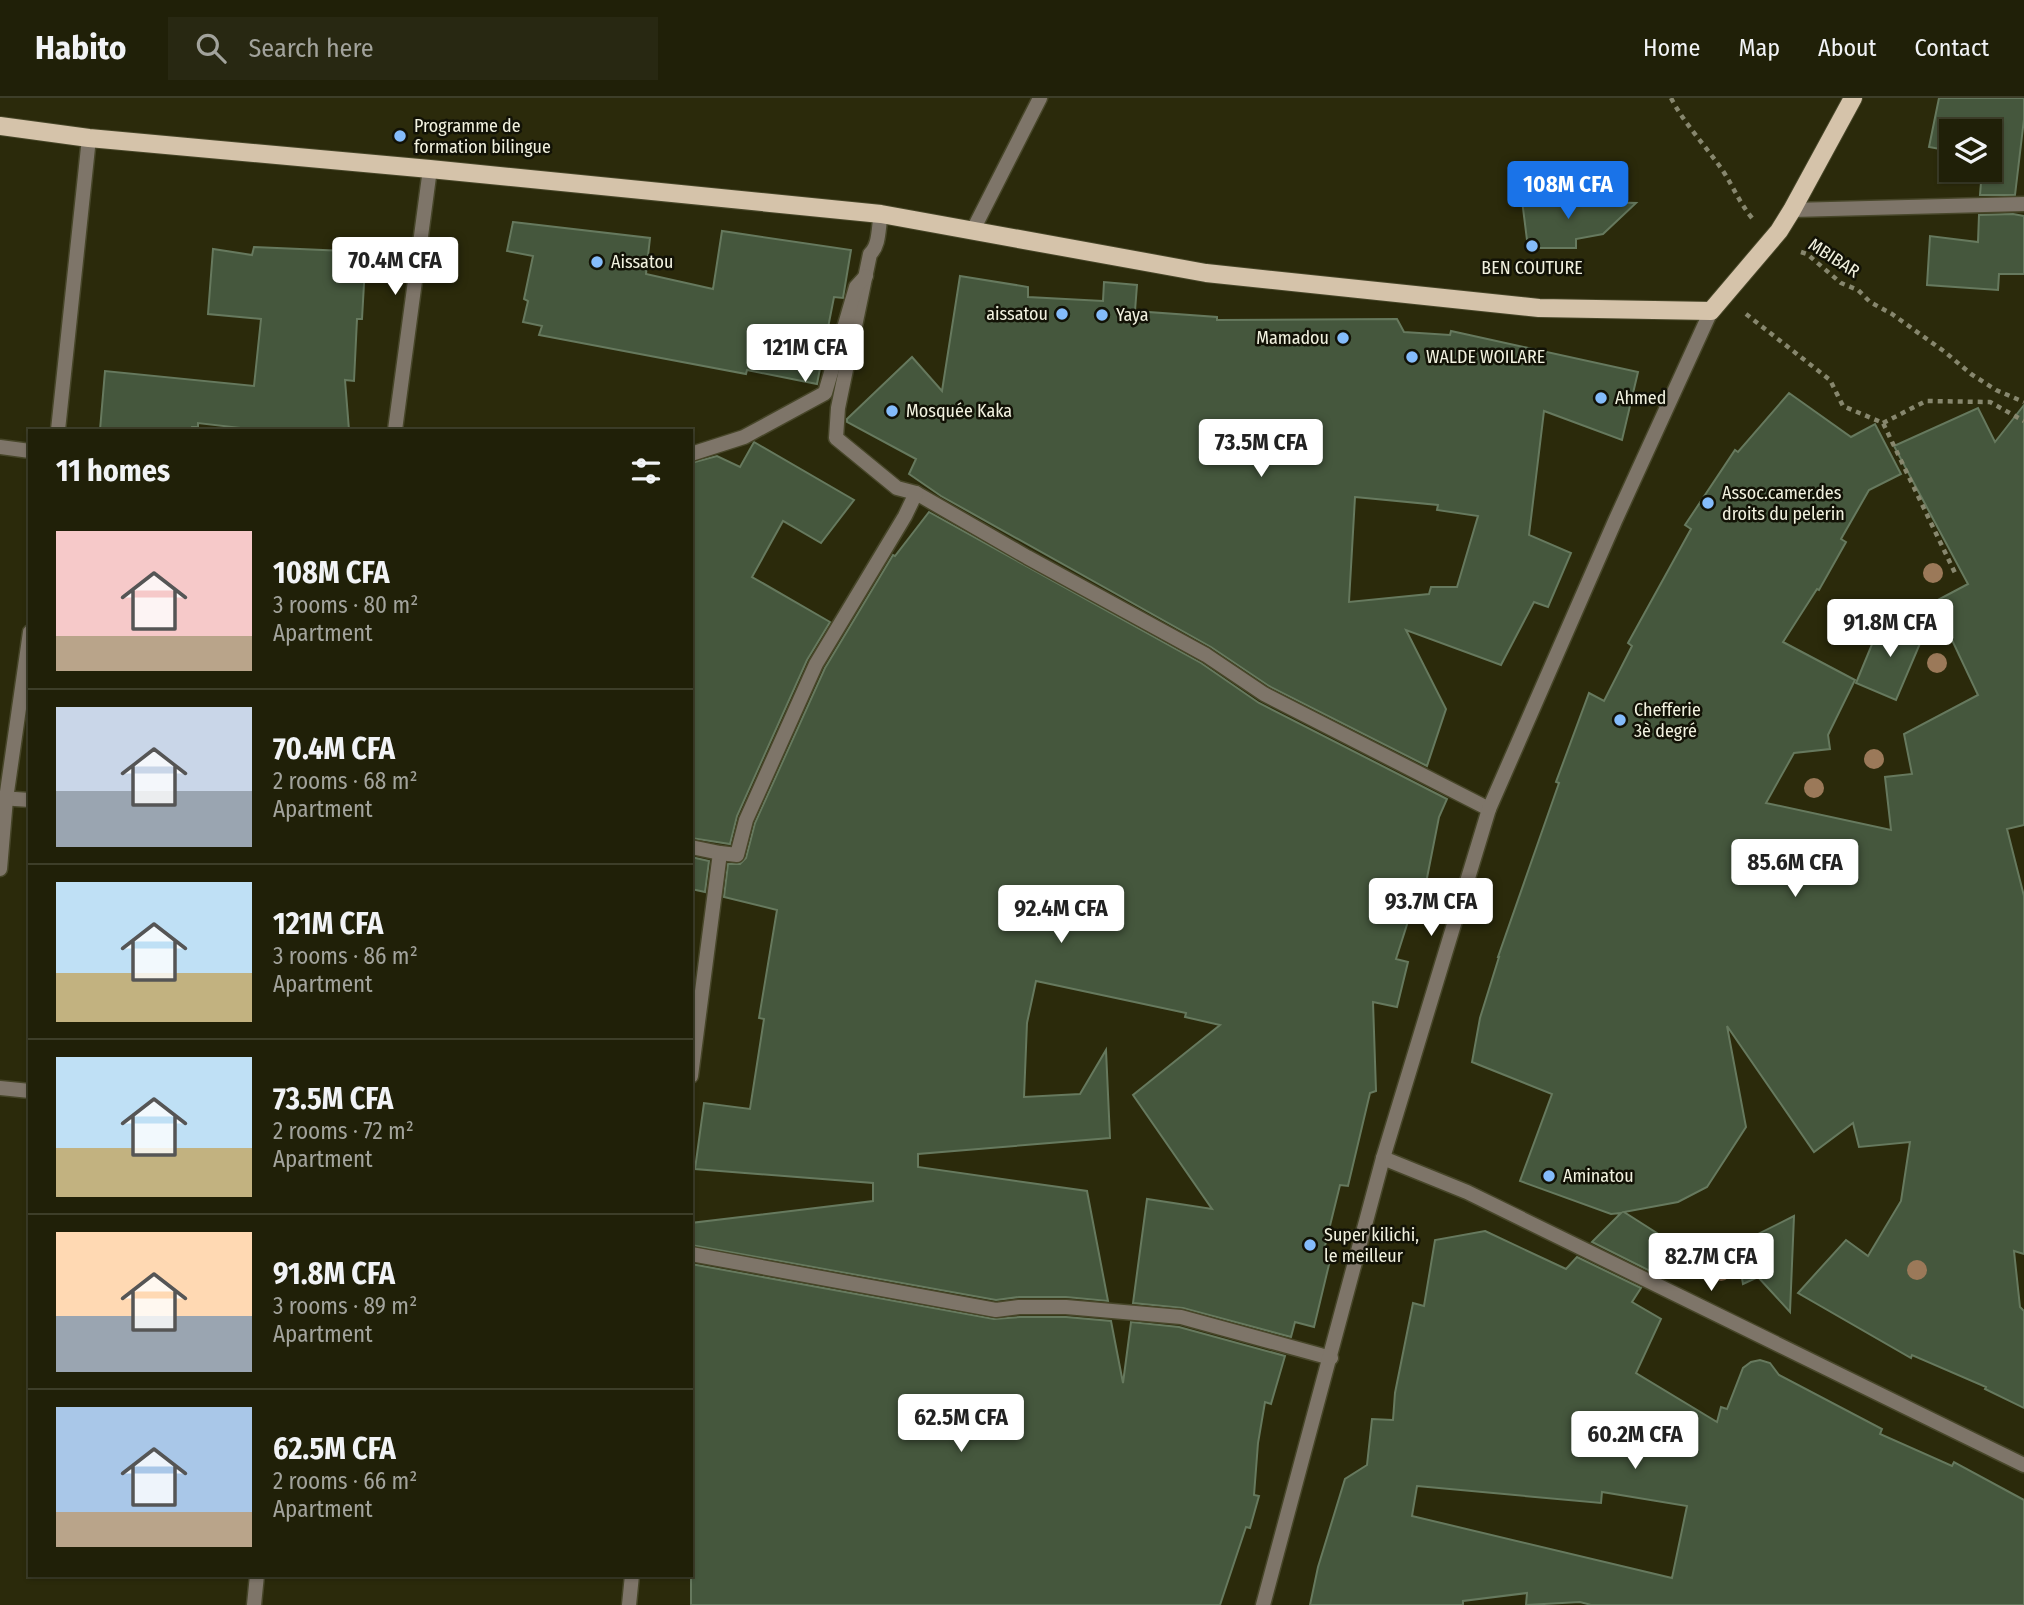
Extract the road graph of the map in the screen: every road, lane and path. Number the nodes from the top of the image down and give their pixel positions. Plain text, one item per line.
1 (1040, 98) edge
2 (1671, 98) edge
3 (1853, 98) edge
4 (0, 126) edge
5 (89, 138) junction
6 (430, 169) junction
7 (2024, 204) edge
8 (1792, 210) junction
9 (881, 214) junction
10 (973, 230) junction
11 (1770, 240) junction
12 (866, 276) junction
13 (1724, 296) junction
14 (1711, 311) junction
15 (2024, 402) edge
16 (2024, 421) edge
17 (1883, 423) junction
18 (58, 429) edge
19 (395, 429) edge
20 (0, 447) edge
21 (28, 451) edge
22 (693, 453) edge
23 (916, 493) junction
24 (1955, 573) dead end
25 (28, 644) edge
26 (3, 798) edge
27 (28, 800) edge
28 (1489, 808) junction
29 (693, 847) edge
30 (720, 853) junction
31 (0, 869) edge
32 (693, 1061) edge
33 (0, 1088) edge
34 (28, 1091) edge
35 (1383, 1158) junction
36 (693, 1254) edge
37 (1331, 1358) junction
38 (2024, 1465) edge
39 (257, 1577) edge
40 (632, 1577) edge
41 (254, 1605) edge
42 (629, 1605) edge
43 (1263, 1605) edge

1 - 10 street
2 - 11 path, MBIBAR
3 - 8 main road
4 - 5 main road
5 - 6 main road
5 - 18 street
6 - 9 main road
6 - 19 street
7 - 8 street
8 - 11 main road
9 - 10 main road
9 - 12 street
10 - 14 main road
11 - 13 main road
11 - 15 path, MBIBAR
12 - 22 street
12 - 23 street
13 - 14 main road
13 - 17 path
14 - 28 street
16 - 17 path
17 - 24 path
20 - 21 street
23 - 28 street
23 - 30 street
25 - 26 street
26 - 27 street
26 - 31 street
28 - 35 street
29 - 30 street
30 - 32 street
33 - 34 street
35 - 37 street
35 - 38 street
36 - 37 street
37 - 43 street
39 - 41 street
40 - 42 street

